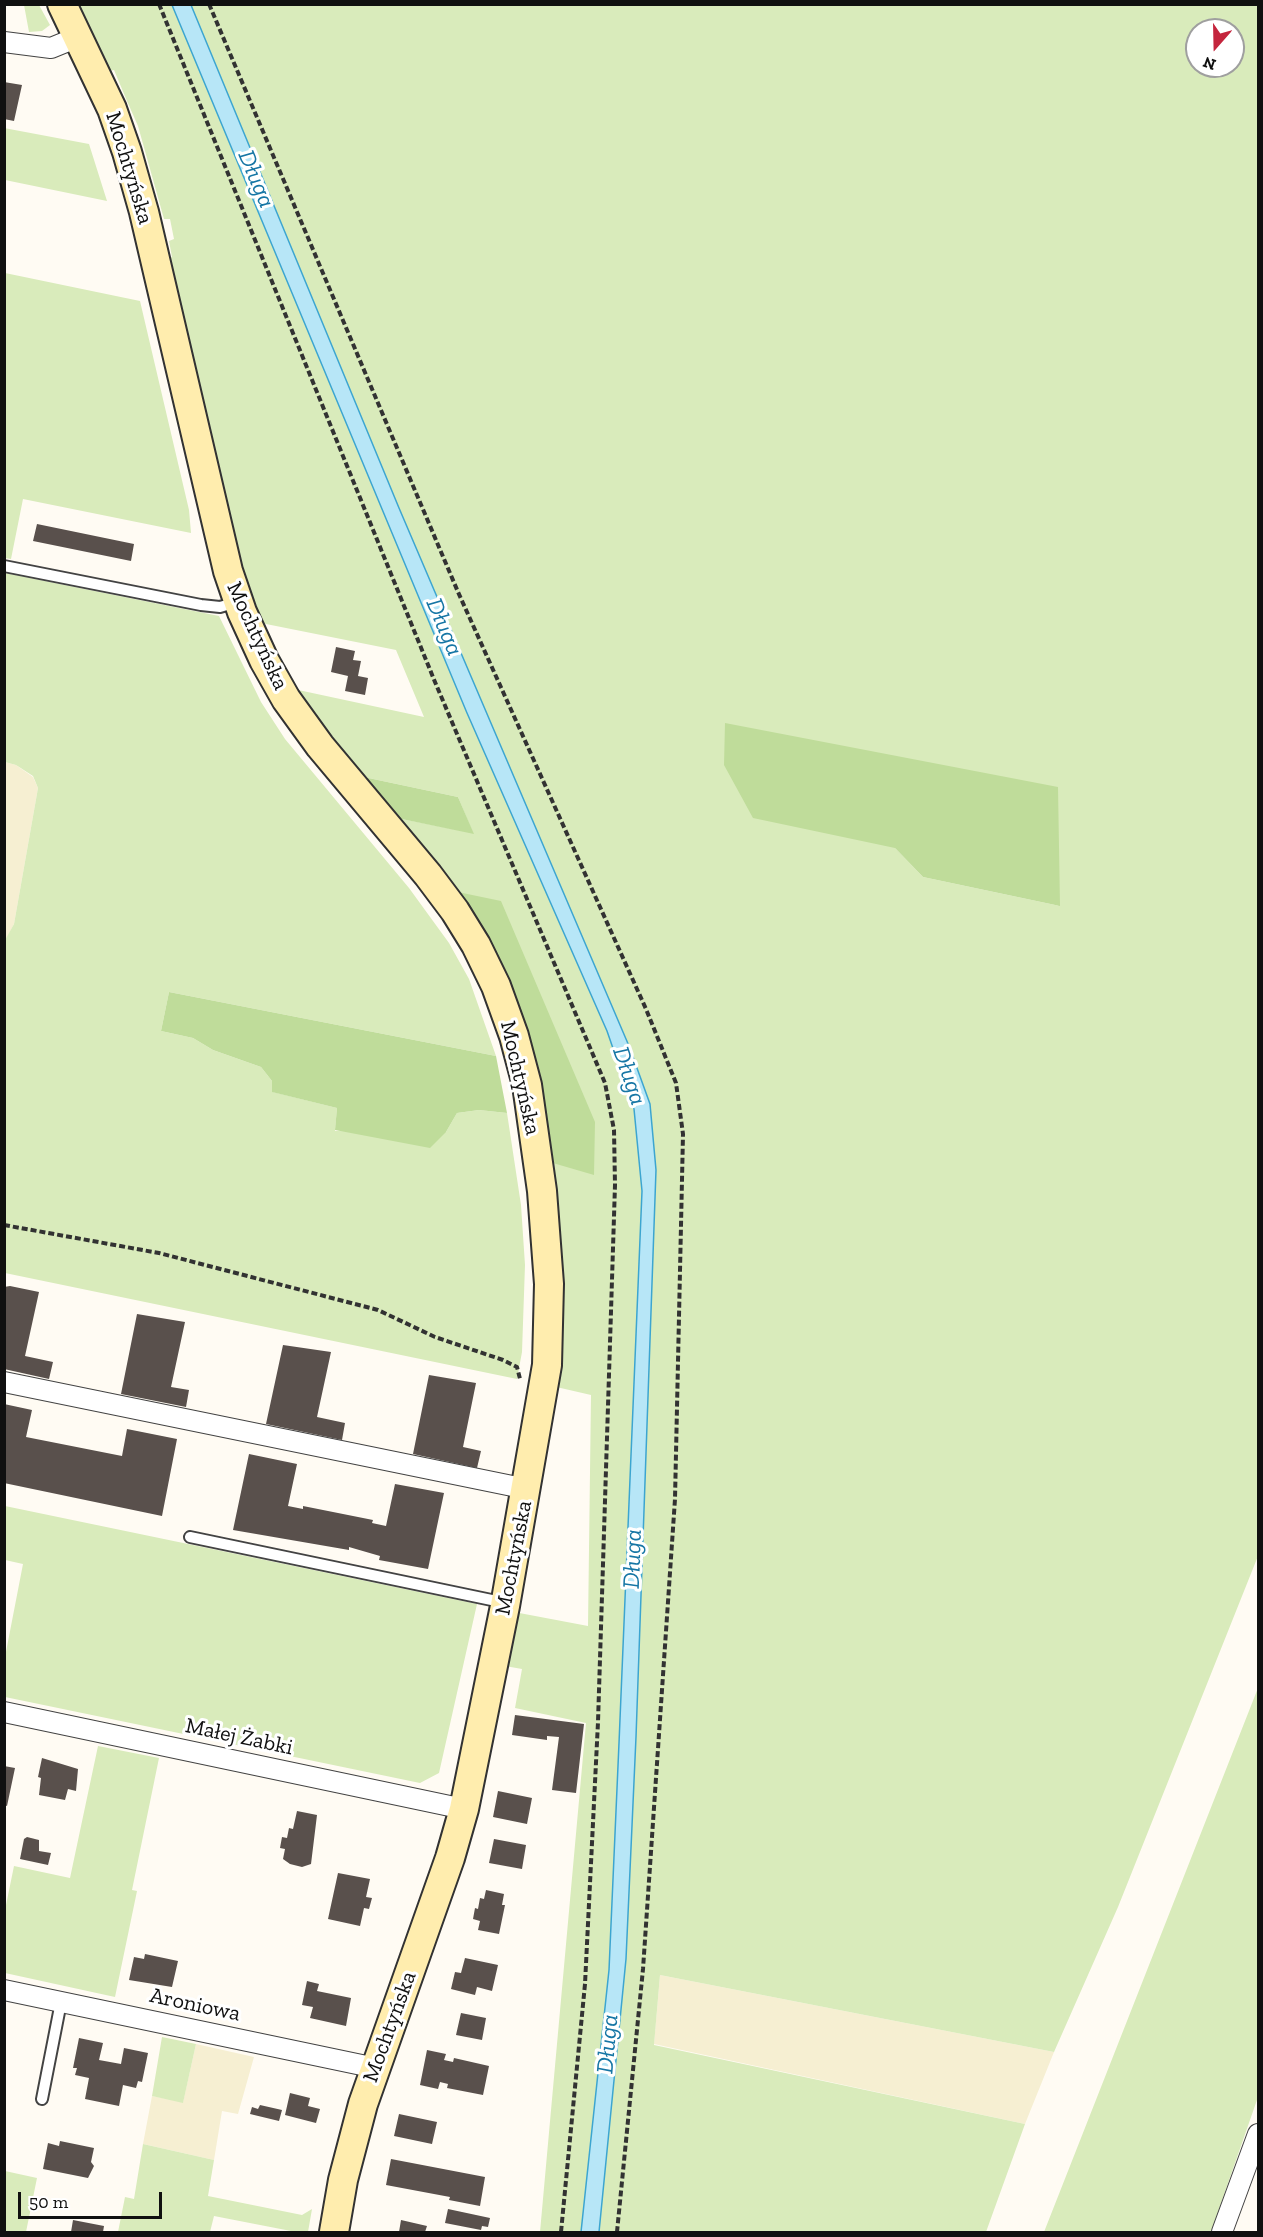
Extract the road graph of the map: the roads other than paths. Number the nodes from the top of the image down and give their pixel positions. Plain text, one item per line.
1 (62, 4) edge
2 (78, 37) junction
3 (4, 42) edge
4 (4, 566) edge
5 (238, 602) junction
6 (4, 1382) edge
7 (527, 1489) junction
8 (190, 1537) dead end
9 (506, 1603) junction
10 (4, 1712) edge
11 (464, 1809) junction
12 (4, 1990) edge
13 (61, 2002) junction
14 (376, 2068) junction
15 (42, 2099) dead end
16 (1258, 2134) edge
17 (334, 2232) edge
18 (1222, 2232) edge

1 - 2 street, Mochtyńska
2 - 3 street
2 - 5 street, Mochtyńska
4 - 5 lane
5 - 7 street, Mochtyńska
6 - 7 street
7 - 9 street, Mochtyńska
8 - 9 lane
9 - 11 street, Mochtyńska
10 - 11 street, Małej Żabki
11 - 14 street, Mochtyńska
12 - 13 street, Aroniowa
13 - 14 street, Aroniowa
13 - 15 lane
14 - 17 street, Mochtyńska
16 - 18 street

